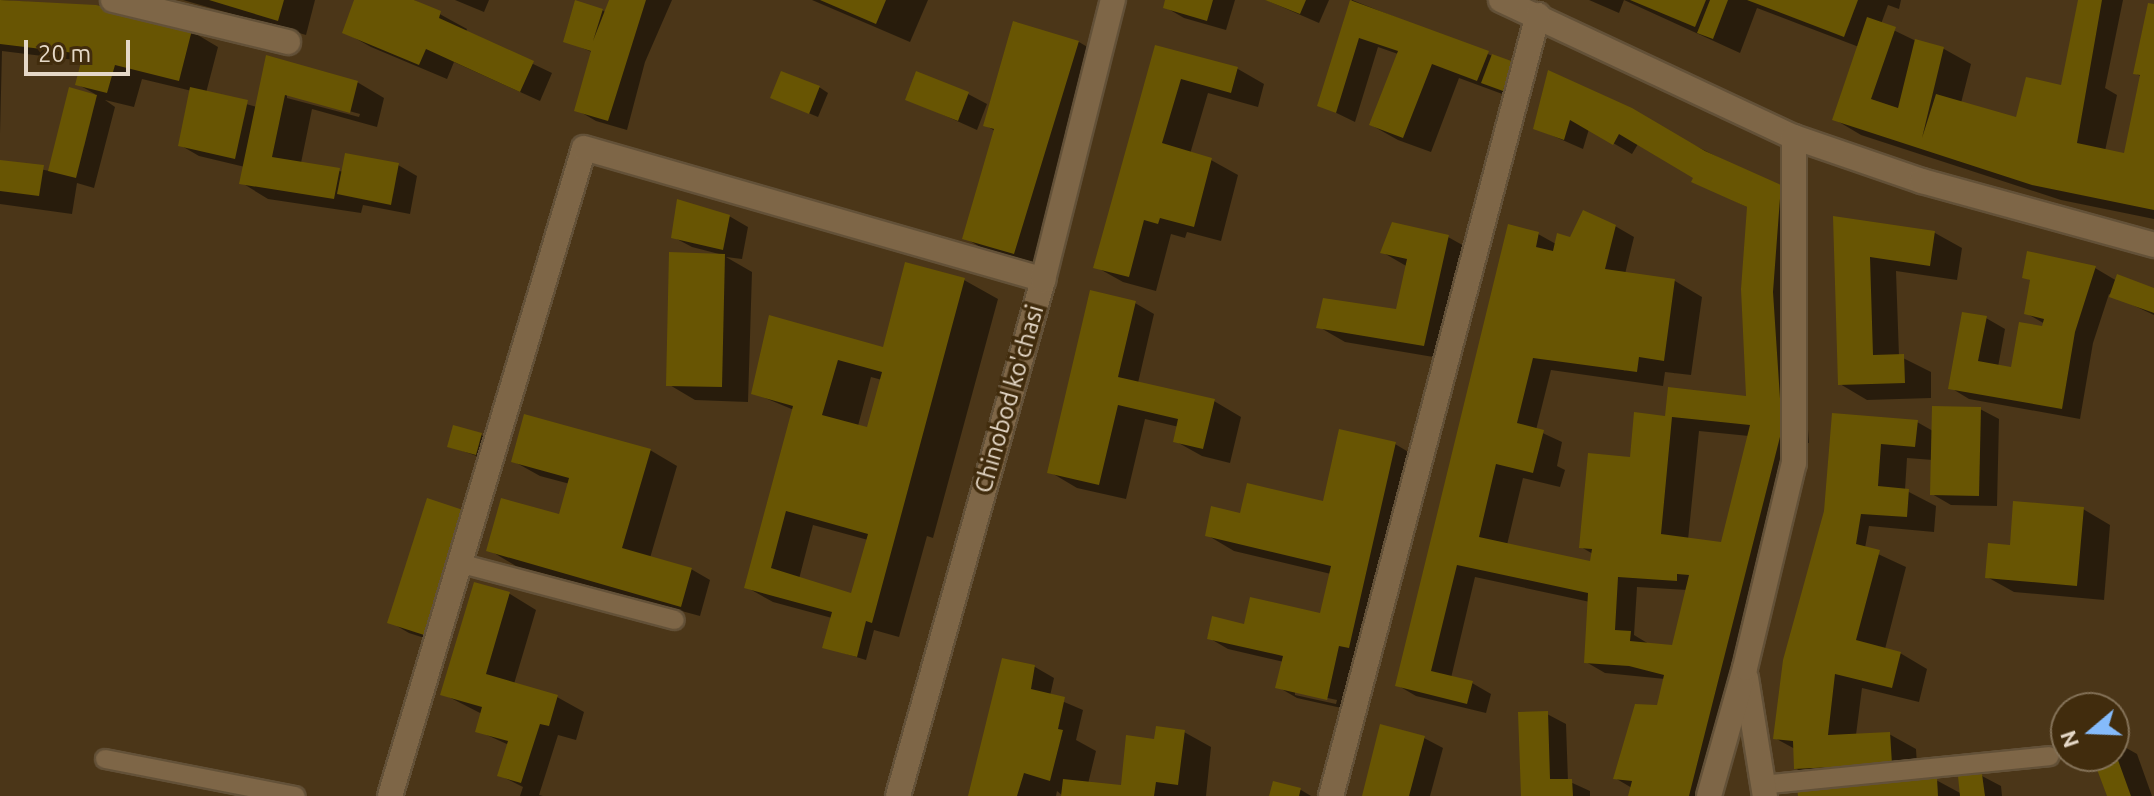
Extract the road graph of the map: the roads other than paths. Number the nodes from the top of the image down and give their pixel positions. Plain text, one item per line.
1 (113, 0) edge
2 (1113, 0) edge
3 (1501, 0) edge
4 (1538, 15) junction
5 (288, 42) dead end
6 (1794, 137) junction
7 (2154, 245) edge
8 (1043, 280) junction
9 (459, 563) junction
10 (675, 620) dead end
11 (1745, 668) junction
12 (2050, 756) dead end
13 (105, 759) dead end
14 (1763, 790) edge
15 (295, 796) edge
16 (390, 796) edge
17 (898, 796) edge
18 (1331, 796) edge
19 (1709, 796) edge

1 - 5 street
2 - 8 street, Chinobod ko'chasi
3 - 4 street
4 - 6 street
4 - 18 street
6 - 7 street
6 - 11 street
8 - 9 street
8 - 17 street, Chinobod ko'chasi
9 - 10 lane
9 - 16 street
11 - 14 street
11 - 19 street
12 - 14 lane
13 - 15 lane

